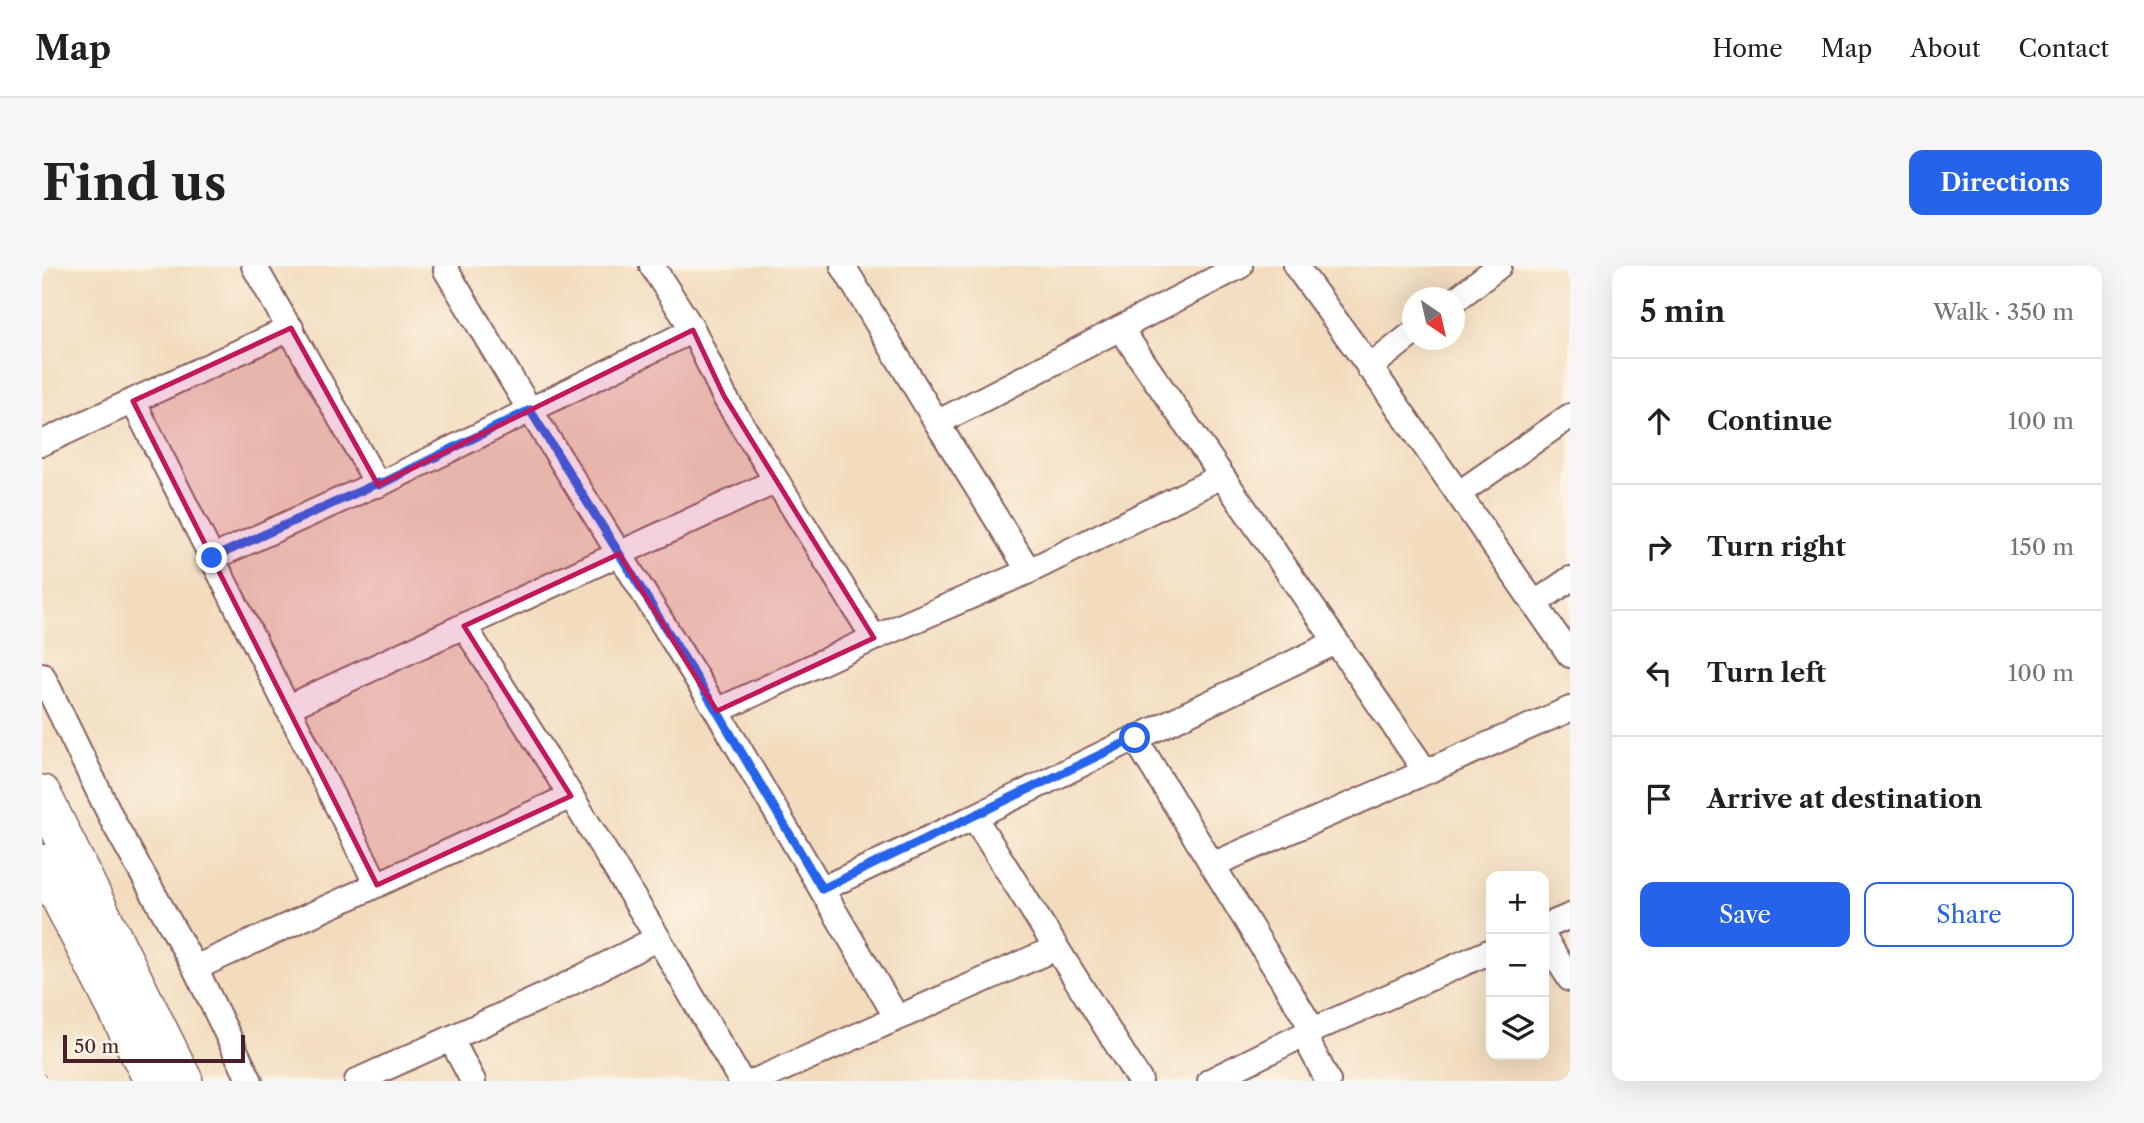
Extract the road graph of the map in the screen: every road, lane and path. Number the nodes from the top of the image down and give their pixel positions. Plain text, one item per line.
1 (254, 266) edge
2 (652, 266) edge
3 (1240, 266) edge
4 (1296, 266) edge
5 (1499, 266) edge
6 (448, 267) edge
7 (851, 269) edge
8 (1465, 292) edge
9 (290, 328) junction
10 (1120, 328) junction
11 (693, 330) junction
12 (1402, 342) edge
13 (1369, 368) junction
14 (133, 401) junction
15 (530, 410) junction
16 (1570, 416) edge
17 (937, 423) junction
18 (42, 443) edge
19 (1222, 476) junction
20 (776, 481) junction
21 (378, 483) junction
22 (1458, 494) junction
23 (619, 554) junction
24 (212, 558) junction
25 (1029, 570) junction
26 (1570, 579) edge
27 (1534, 604) junction
28 (464, 626) junction
29 (874, 638) junction
30 (1336, 642) junction
31 (1570, 655) edge
32 (42, 675) edge
33 (287, 708) junction
34 (1570, 709) edge
35 (717, 711) junction
36 (1135, 740) junction
37 (1426, 772) junction
38 (42, 794) edge
39 (571, 796) junction
40 (974, 817) junction
41 (42, 863) edge
42 (1212, 865) junction
43 (377, 886) junction
44 (822, 889) junction
45 (1570, 916) edge
46 (1549, 925) edge
47 (658, 938) junction
48 (1549, 946) edge
49 (1056, 948) junction
50 (1486, 953) edge
51 (195, 968) junction
52 (1570, 979) edge
53 (897, 1018) junction
54 (1308, 1033) junction
55 (451, 1039) junction
56 (42, 1075) edge
57 (46, 1081) edge
58 (153, 1081) edge
59 (184, 1081) edge
60 (250, 1081) edge
61 (356, 1081) edge
62 (473, 1081) edge
63 (741, 1081) edge
64 (755, 1081) edge
65 (1140, 1081) edge
66 (1210, 1081) edge
67 (1328, 1081) edge

1 - 9 street
2 - 11 street
3 - 10 street
4 - 13 street
5 - 8 street
6 - 15 street
7 - 17 street
9 - 14 street
9 - 21 street
10 - 17 street
10 - 19 street
11 - 15 street
11 - 20 street
12 - 13 street
13 - 22 street
14 - 18 street
14 - 24 street
15 - 21 street
15 - 23 street
16 - 22 street
17 - 25 street
19 - 25 street
19 - 30 street
20 - 23 street
20 - 29 street
21 - 24 street
22 - 27 street
23 - 28 street
23 - 35 street
24 - 33 street
25 - 29 street
26 - 27 street
27 - 31 street
28 - 33 street
28 - 39 street
29 - 35 street
30 - 36 street
30 - 37 street
32 - 51 street
33 - 43 street
34 - 37 street
35 - 44 street
36 - 40 street
36 - 42 street
37 - 42 street
38 - 59 main road
39 - 43 street
39 - 47 street
40 - 44 street
40 - 49 street
41 - 58 main road
42 - 54 street
43 - 51 street
44 - 53 street
45 - 46 street
47 - 55 street
47 - 63 street
48 - 52 street
49 - 53 street
49 - 65 street
50 - 54 street
51 - 60 street
53 - 64 street
54 - 66 street
54 - 67 street
55 - 61 street
55 - 62 street
56 - 57 path

